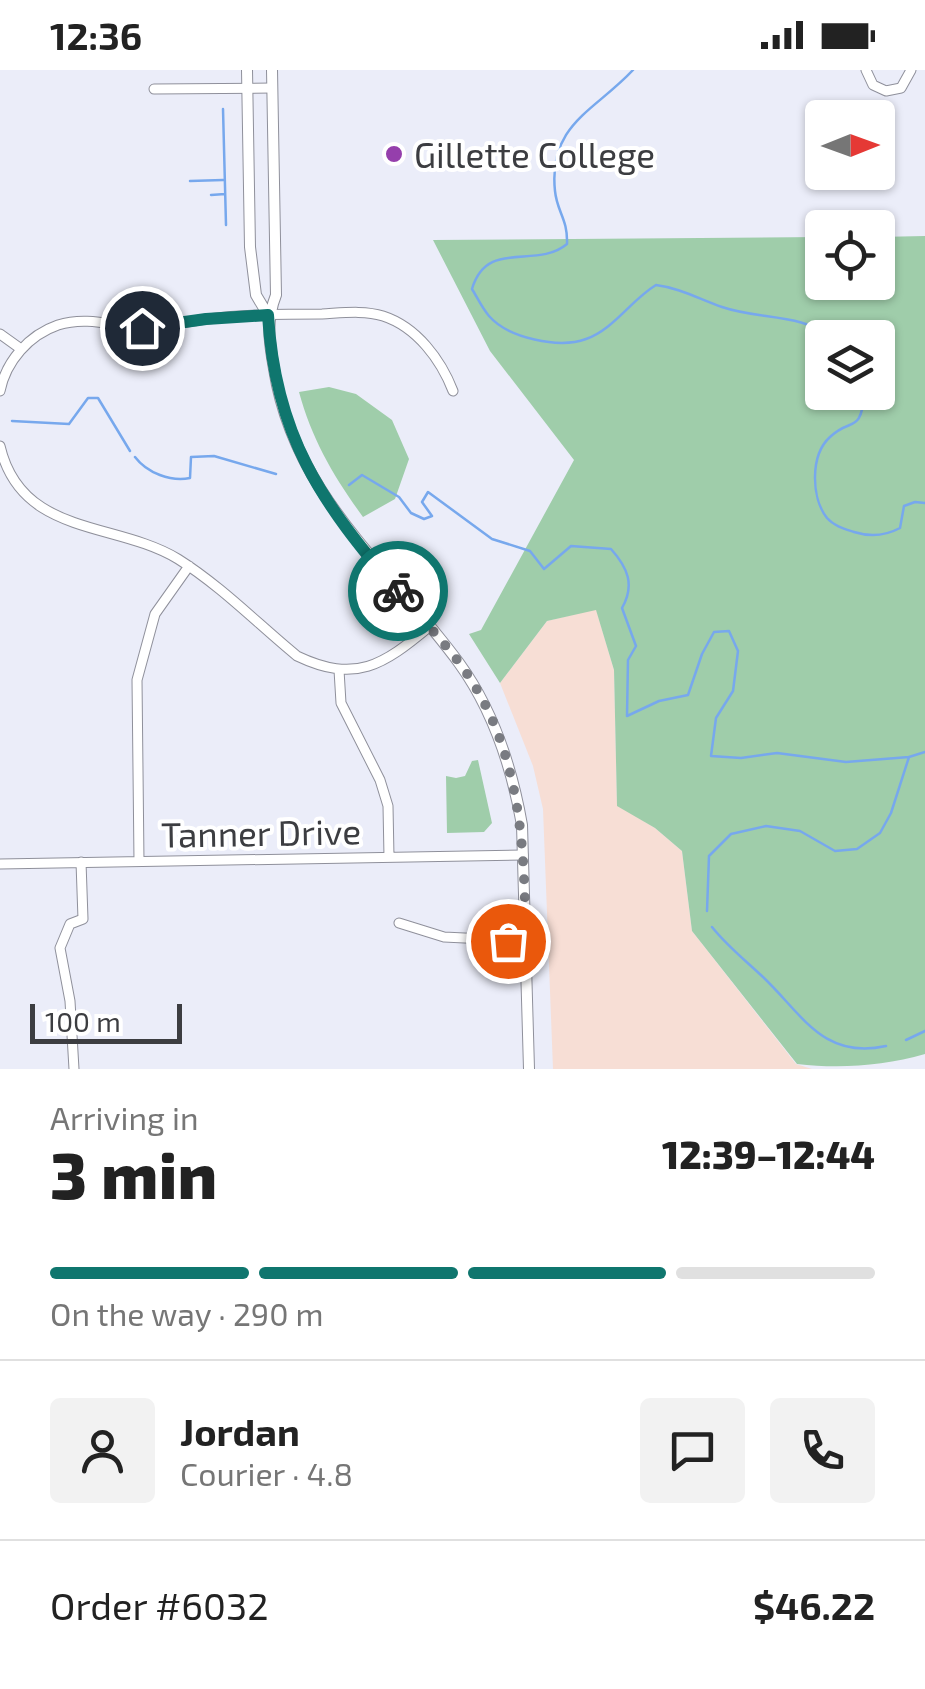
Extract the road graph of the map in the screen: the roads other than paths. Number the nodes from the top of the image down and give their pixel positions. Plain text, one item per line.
1 (247, 70) edge
2 (272, 70) edge
3 (866, 70) edge
4 (911, 70) edge
5 (247, 88) junction
6 (272, 88) junction
7 (154, 89) dead end
8 (268, 315) junction
9 (0, 334) edge
10 (20, 350) junction
11 (0, 391) edge
12 (454, 391) dead end
13 (0, 446) edge
14 (12, 476) junction
15 (1, 482) edge
16 (188, 566) junction
17 (429, 627) junction
18 (339, 670) junction
19 (523, 855) junction
20 (389, 857) junction
21 (140, 861) junction
22 (82, 862) junction
23 (0, 864) edge
24 (399, 923) dead end
25 (526, 941) junction
26 (74, 1069) edge
27 (530, 1069) edge

1 - 5 street
2 - 6 street
3 - 4 street
5 - 6 street
5 - 7 street
5 - 8 street
6 - 8 street
8 - 10 street
8 - 12 street
8 - 17 street
9 - 10 street
10 - 11 street
13 - 14 street
14 - 15 street
14 - 16 street
16 - 18 street
16 - 21 street
17 - 18 street
17 - 19 street
18 - 20 street
19 - 20 street, Tanner Drive
19 - 25 street
20 - 21 street, Tanner Drive
21 - 22 street, Tanner Drive
22 - 23 street, Tanner Drive
22 - 26 street
24 - 25 street
25 - 27 street

